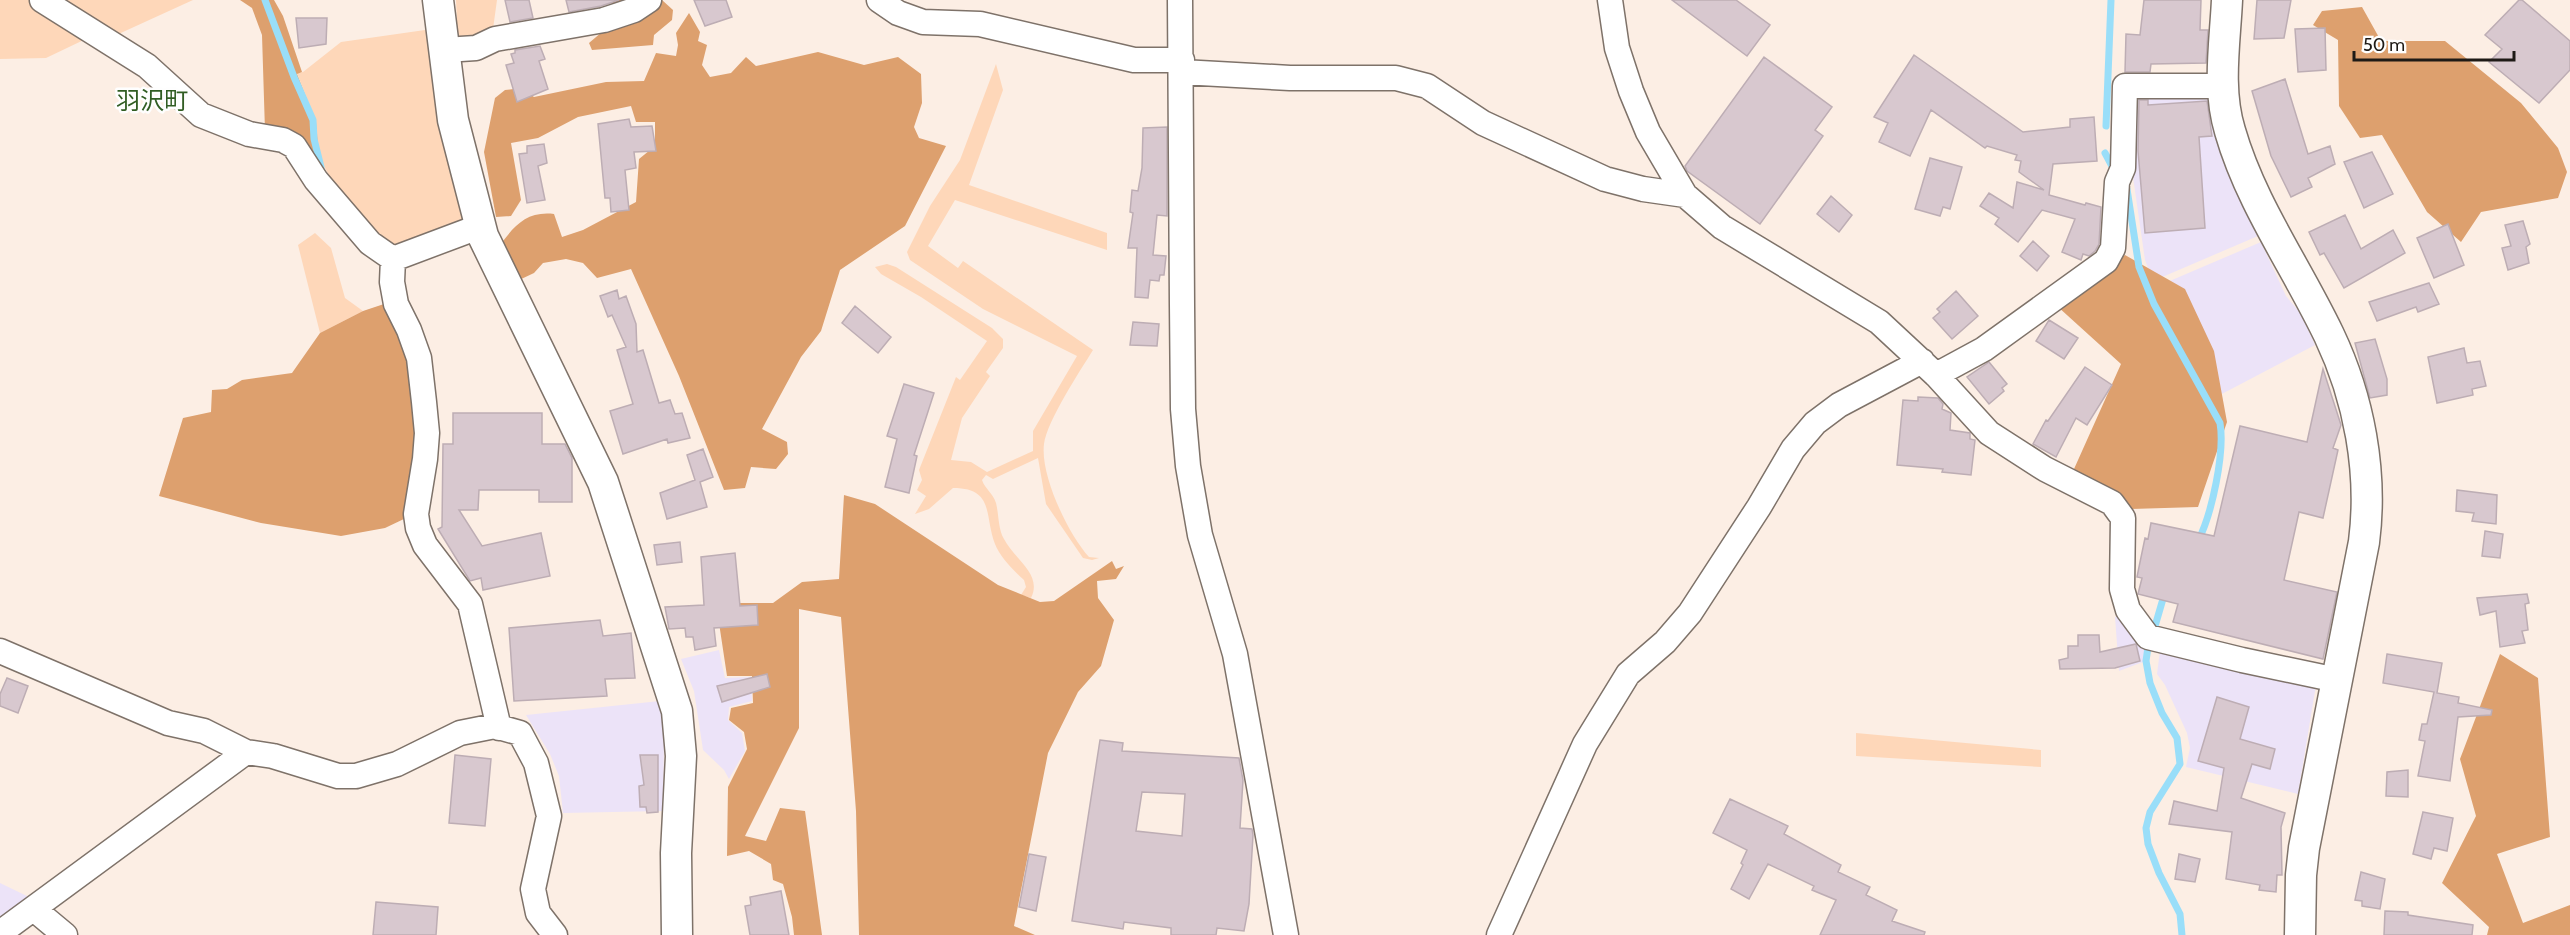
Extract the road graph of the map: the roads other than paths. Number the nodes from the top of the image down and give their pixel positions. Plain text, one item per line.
1 (42, 0) edge
2 (438, 0) edge
3 (649, 0) edge
4 (879, 0) edge
5 (1180, 0) edge
6 (1610, 0) edge
7 (2227, 0) edge
8 (445, 50) junction
9 (1182, 66) junction
10 (2224, 86) junction
11 (1685, 195) junction
12 (481, 226) junction
13 (393, 258) junction
14 (1929, 368) junction
15 (0, 651) edge
16 (2337, 680) junction
17 (500, 728) junction
18 (246, 752) junction
19 (35, 910) junction
20 (0, 933) edge
21 (65, 935) edge
22 (555, 935) edge
23 (677, 935) edge
24 (1286, 935) edge
25 (1499, 935) edge
26 (2300, 935) edge

1 - 13 street
2 - 8 street
3 - 8 street
4 - 9 street
5 - 9 street
6 - 11 street
7 - 10 street
8 - 12 street
9 - 11 street
9 - 24 street
10 - 14 street
10 - 16 street
11 - 14 street
12 - 13 street
12 - 23 street
13 - 17 street
14 - 16 street
14 - 25 street
15 - 18 street
16 - 26 street
17 - 18 street
17 - 22 street
18 - 19 street
19 - 20 street
19 - 21 street

